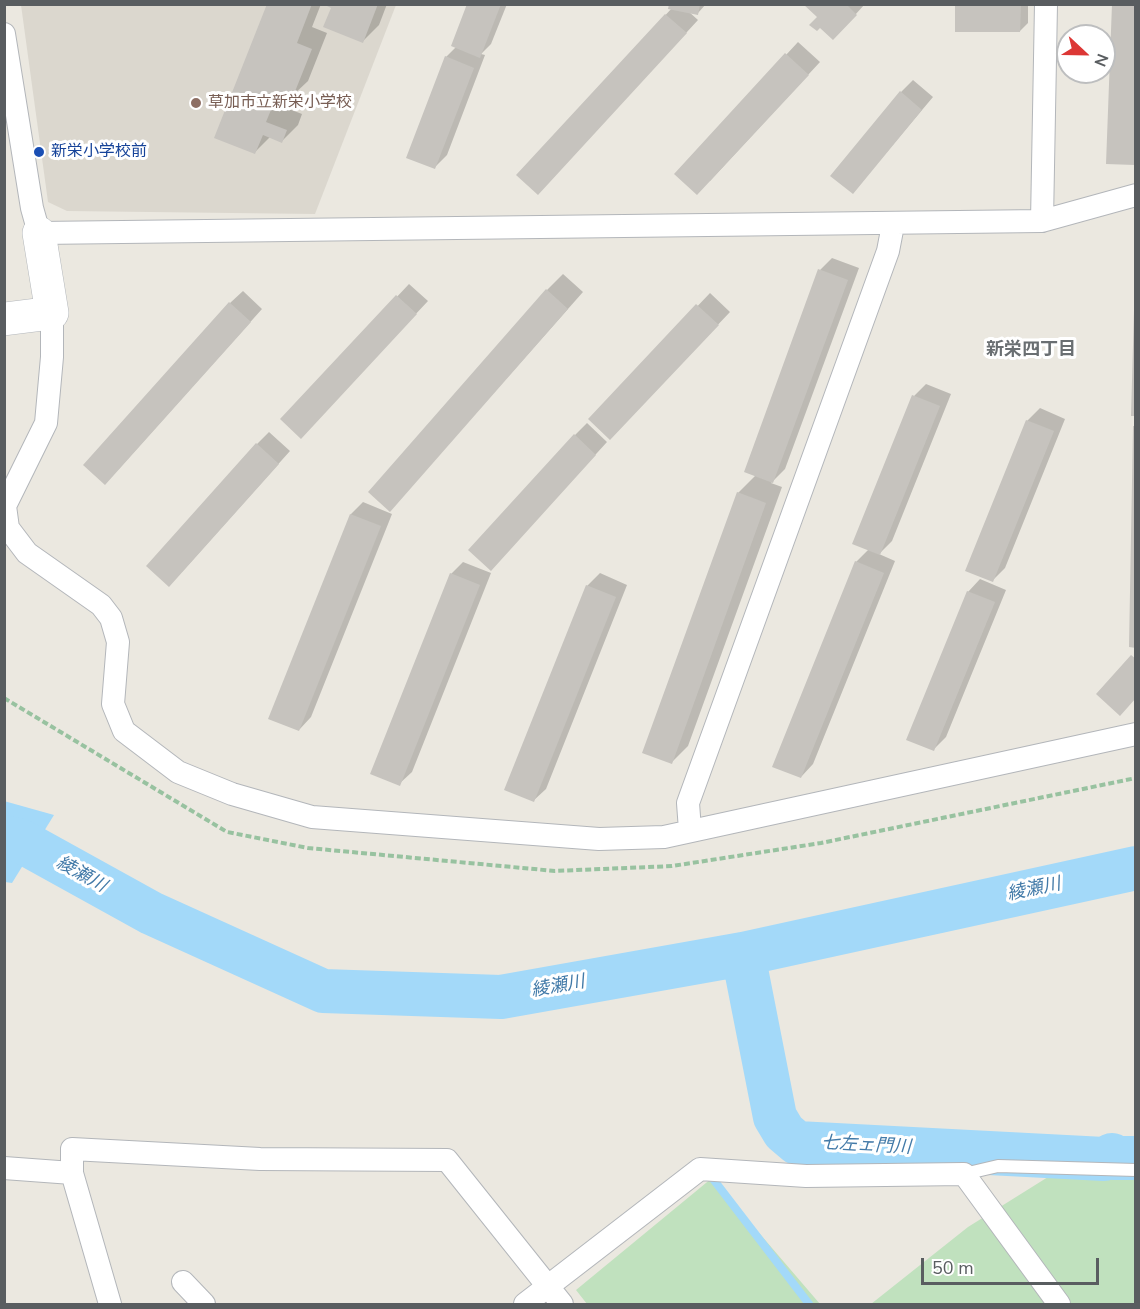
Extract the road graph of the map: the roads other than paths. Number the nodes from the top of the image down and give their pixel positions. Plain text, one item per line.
1 (1046, 4) edge
2 (4, 34) edge
3 (1136, 195) edge
4 (1042, 222) junction
5 (893, 225) junction
6 (39, 233) junction
7 (52, 314) junction
8 (11, 318) edge
9 (1136, 734) edge
10 (690, 830) junction
11 (4, 1168) edge
12 (1136, 1170) edge
13 (72, 1173) junction
14 (964, 1174) junction
15 (183, 1281) dead end
16 (555, 1296) edge
17 (110, 1305) edge
18 (204, 1305) edge
19 (525, 1305) edge
20 (1059, 1305) edge

1 - 4 street
2 - 6 street
3 - 4 street
4 - 5 street
5 - 6 street
5 - 10 street
6 - 7 street
7 - 8 street
7 - 10 street
9 - 10 street
11 - 13 street
12 - 14 lane
13 - 16 street
13 - 17 street
14 - 16 street
14 - 20 street
15 - 18 street
16 - 19 street

